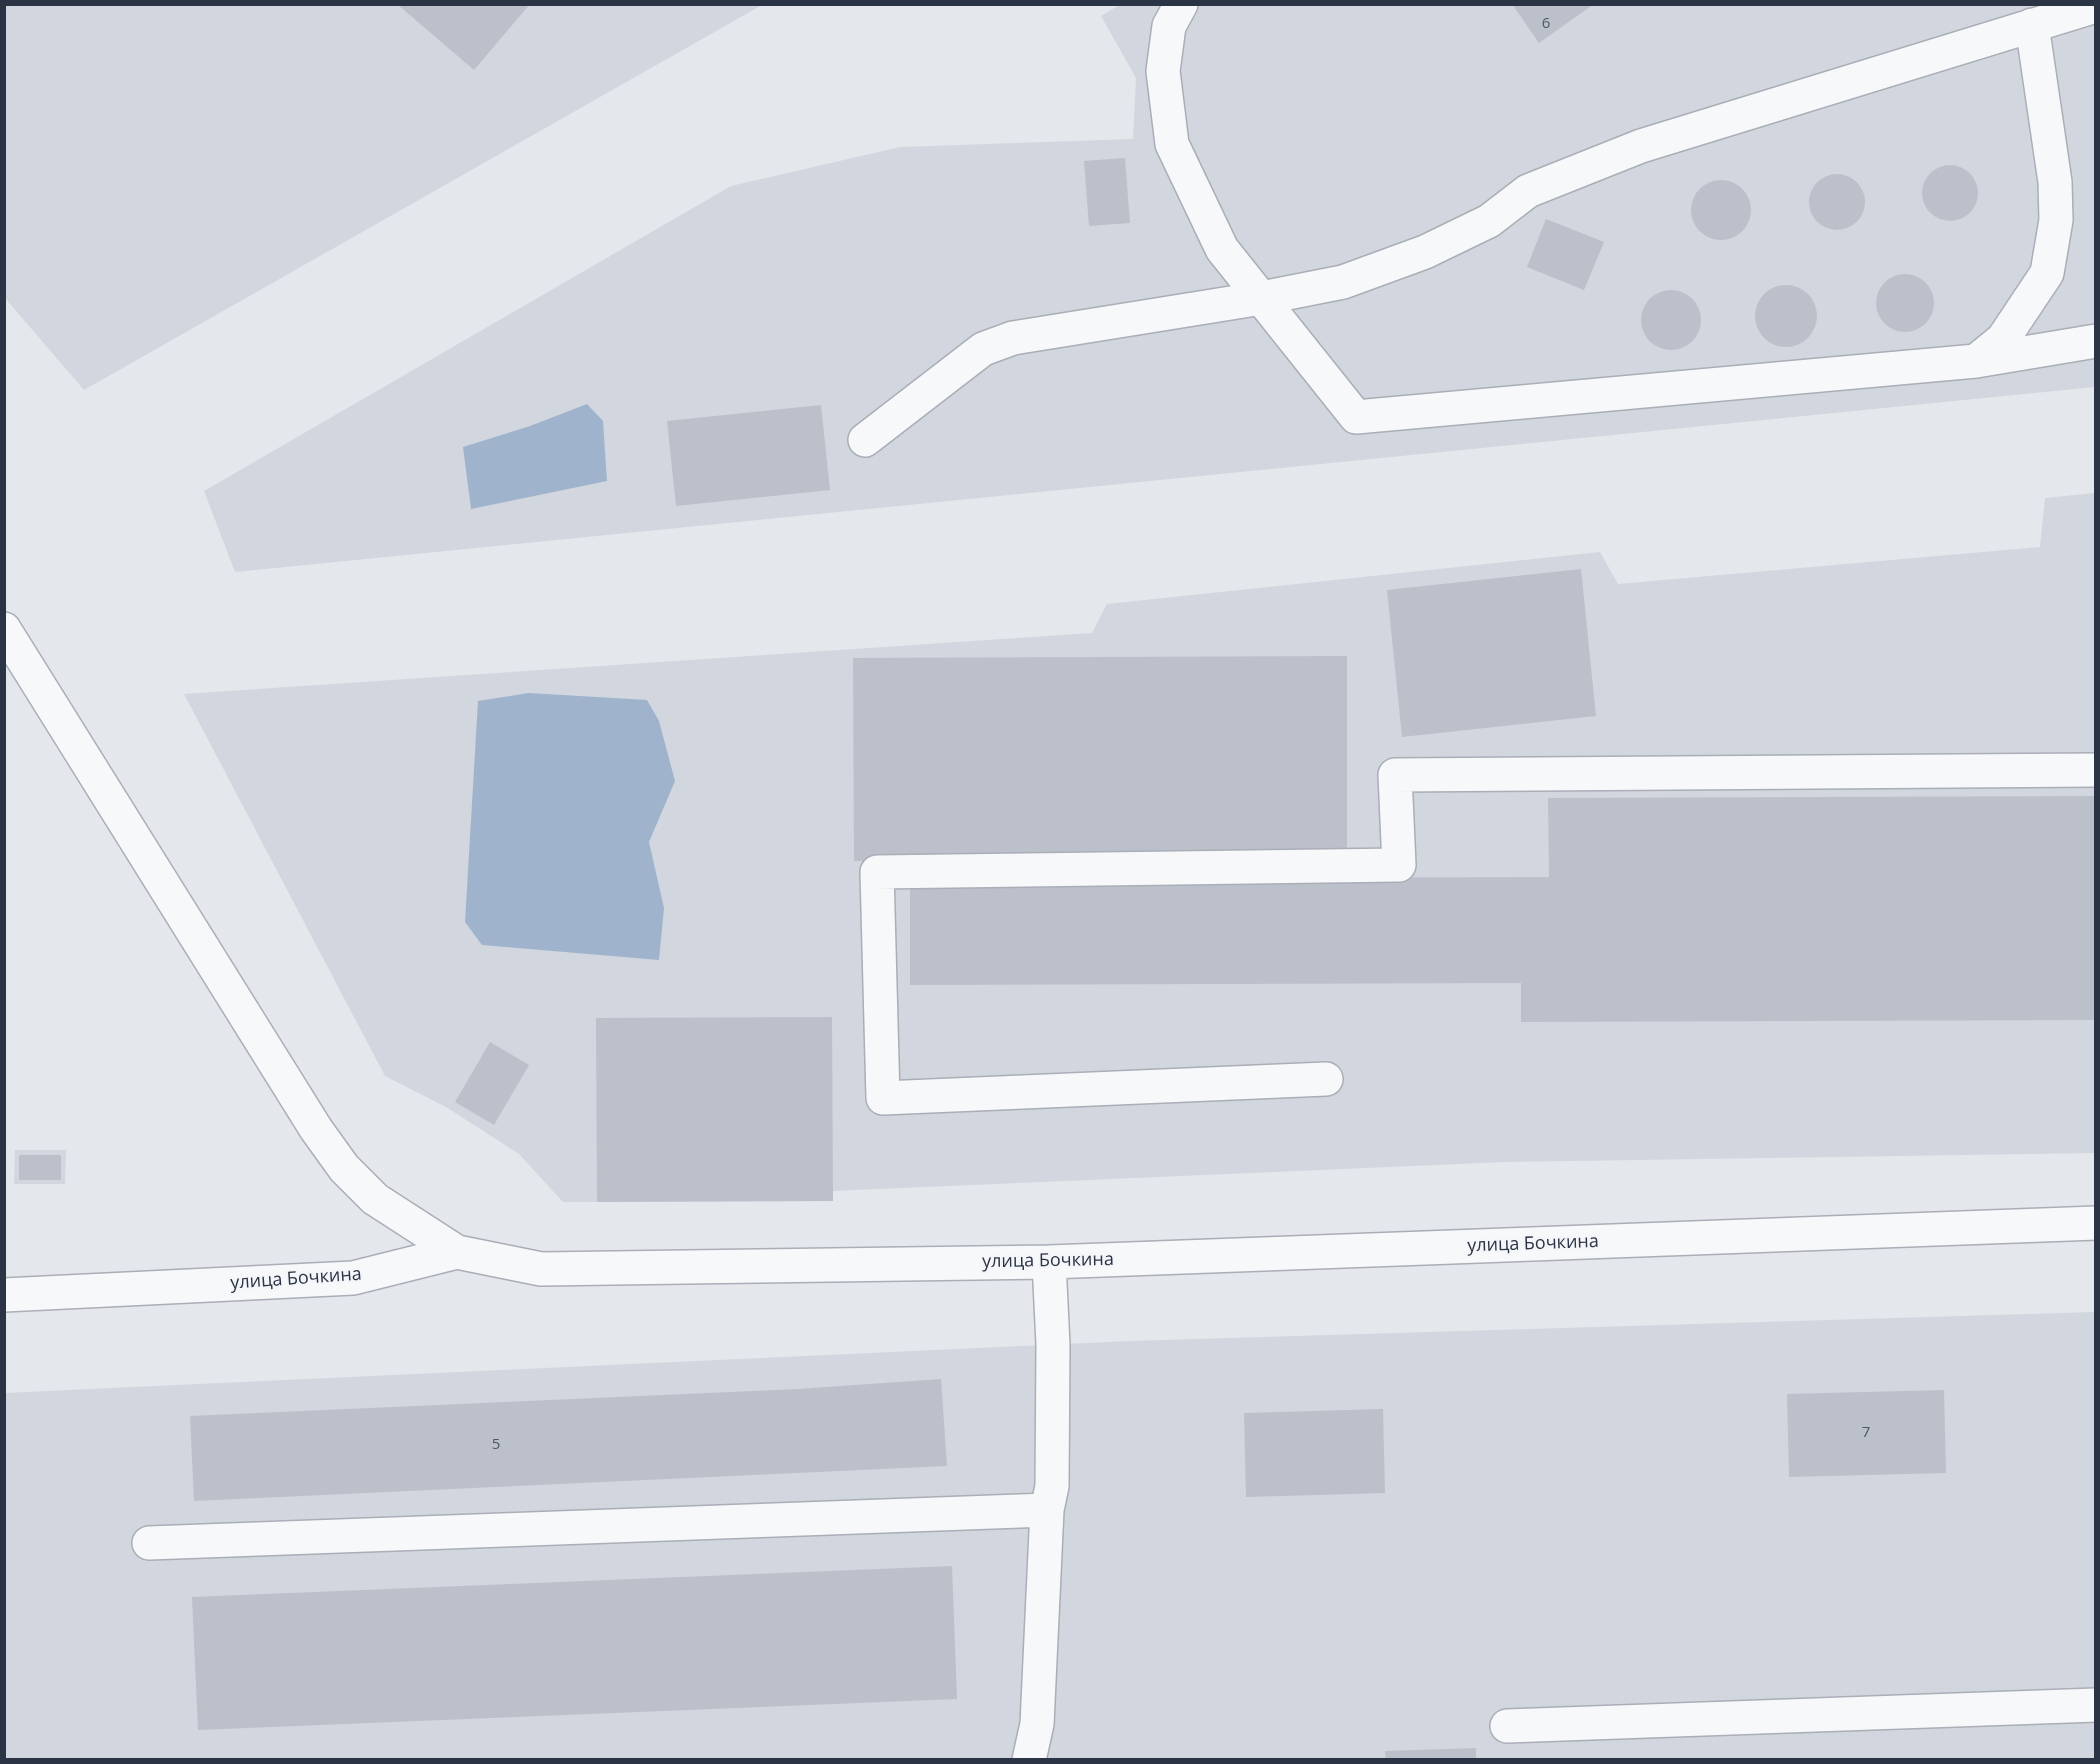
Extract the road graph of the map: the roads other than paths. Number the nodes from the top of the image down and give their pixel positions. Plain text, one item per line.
1 (1181, 4) edge
2 (2096, 6) edge
3 (2032, 25) junction
4 (1262, 298) junction
5 (2096, 341) edge
6 (1976, 361) junction
7 (865, 440) dead end
8 (4, 628) edge
9 (2096, 770) edge
10 (1326, 1079) dead end
11 (2096, 1223) edge
12 (457, 1252) junction
13 (1049, 1262) junction
14 (4, 1295) edge
15 (1047, 1510) junction
16 (149, 1543) dead end
17 (2096, 1705) edge
18 (1507, 1726) dead end
19 (1029, 1760) edge

1 - 4 street
2 - 3 street
3 - 4 street
3 - 6 street
4 - 6 street
4 - 7 street
5 - 6 street
8 - 12 street
9 - 10 street
11 - 13 street, улица Бочкина
12 - 13 street, улица Бочкина
12 - 14 street, улица Бочкина
13 - 15 street
15 - 16 street
15 - 19 street
17 - 18 street

